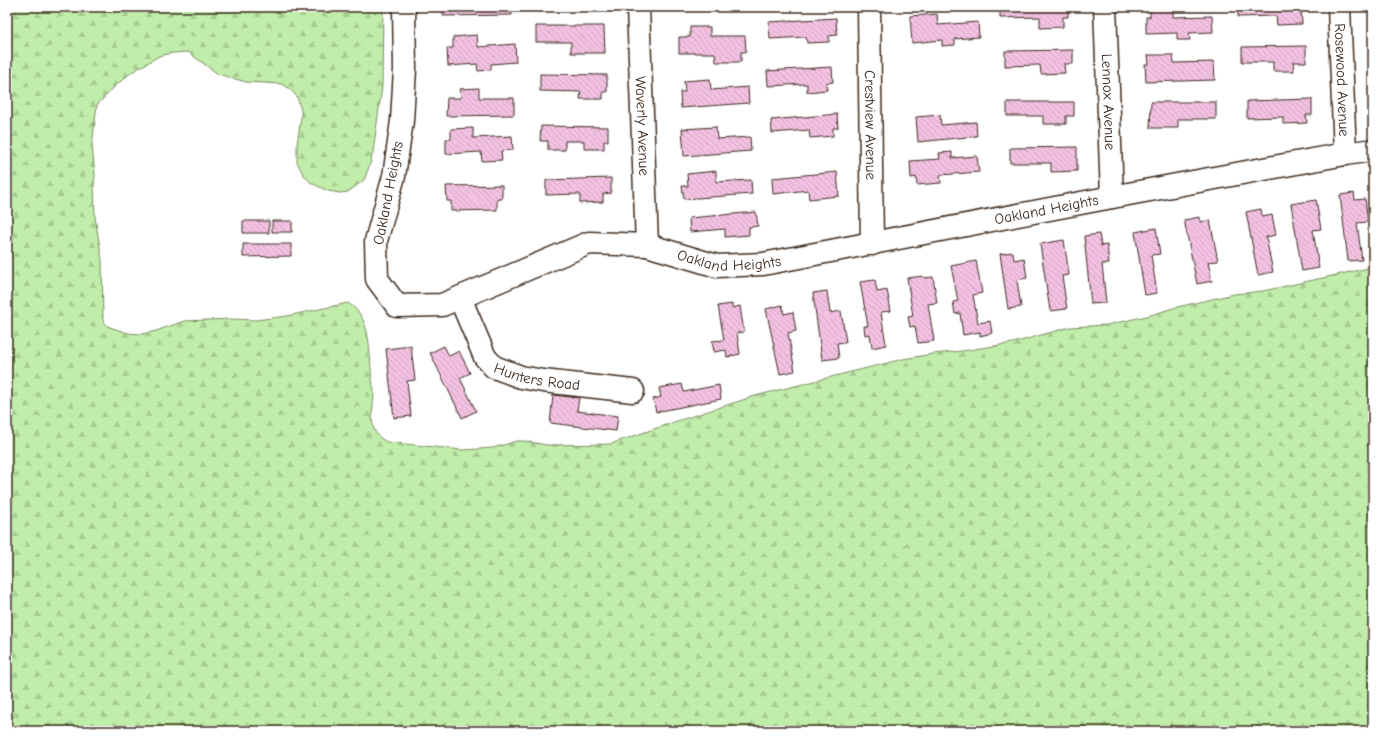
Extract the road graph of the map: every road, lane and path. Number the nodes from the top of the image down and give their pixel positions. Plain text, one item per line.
1 (404, 7) edge
2 (638, 7) edge
3 (869, 7) edge
4 (1105, 7) edge
5 (1339, 7) edge
6 (1373, 150) edge
7 (1345, 154) junction
8 (1112, 197) junction
9 (872, 244) junction
10 (647, 245) junction
11 (460, 298) junction
12 (633, 391) dead end

1 - 11 street, Oakland Heights
2 - 10 street, Waverly Avenue
3 - 9 street, Crestview Avenue
4 - 8 street, Lennox Avenue
5 - 7 street, Rosewood Avenue
6 - 7 street, Oakland Heights
7 - 8 street, Oakland Heights
8 - 9 street, Oakland Heights
9 - 10 street, Oakland Heights
10 - 11 street, Oakland Heights
11 - 12 street, Hunters Road

